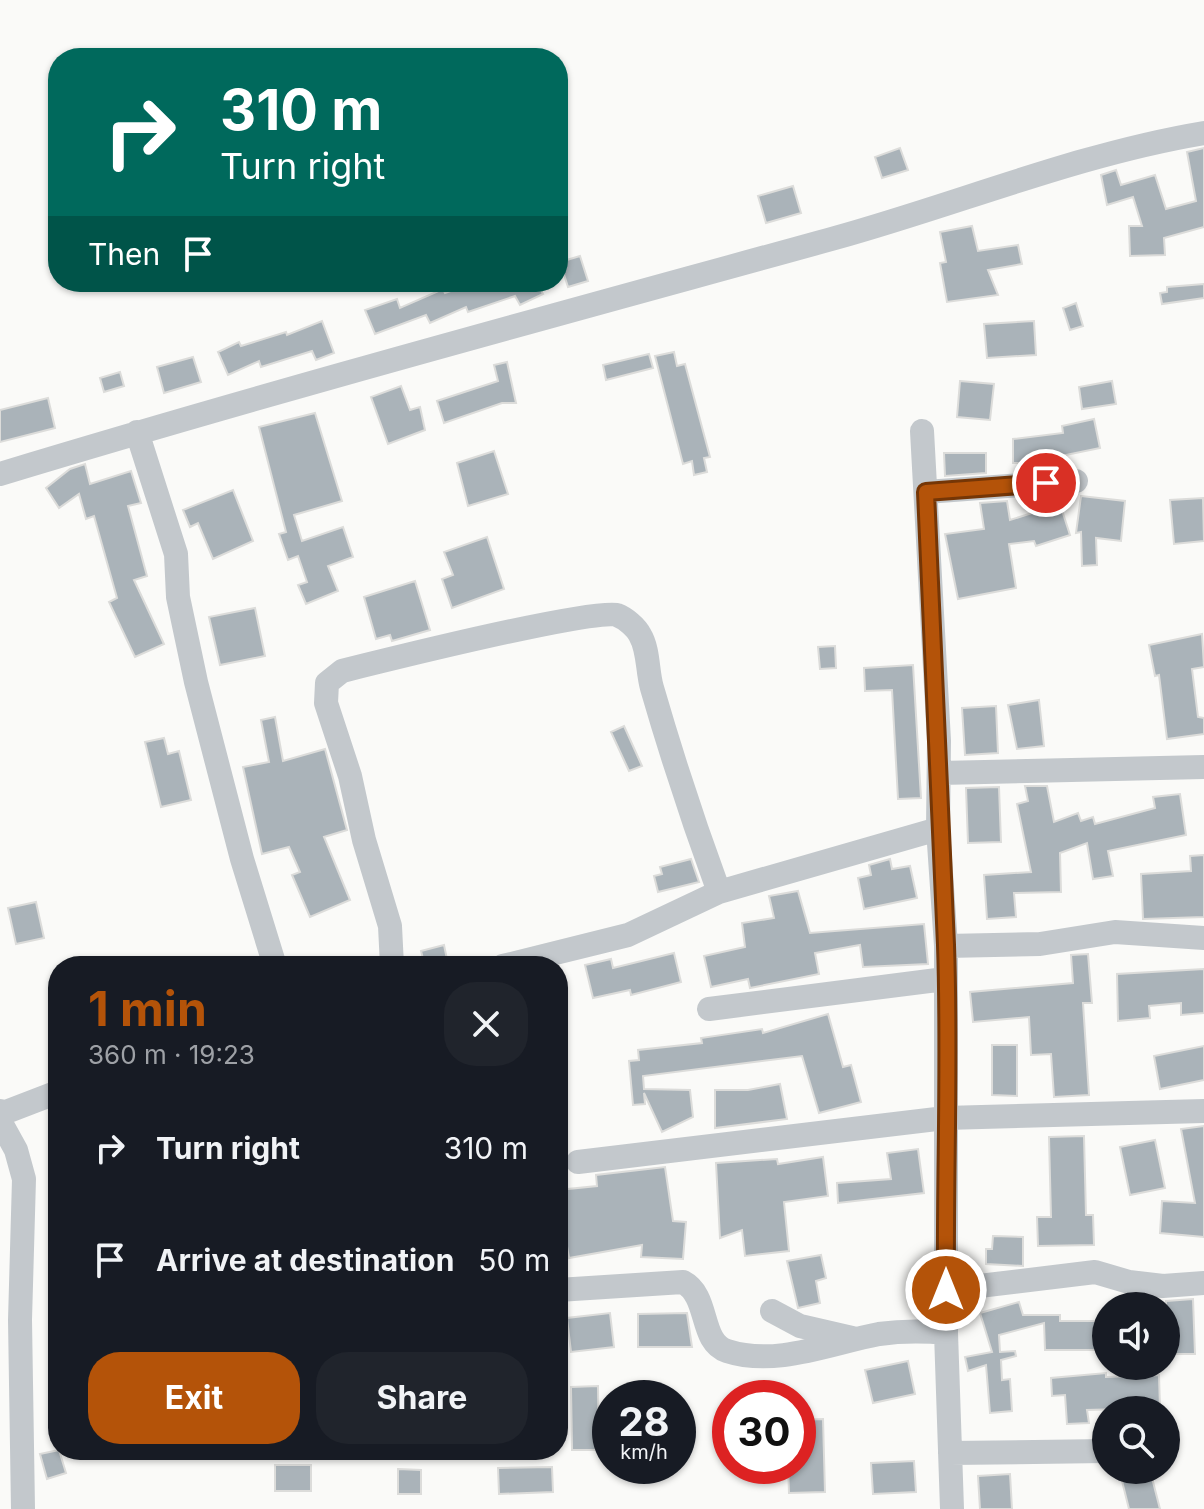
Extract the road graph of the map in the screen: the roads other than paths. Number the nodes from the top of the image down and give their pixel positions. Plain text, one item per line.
1 (1204, 133) edge
2 (922, 431) dead end
3 (137, 432) junction
4 (0, 474) edge
5 (1076, 481) dead end
6 (926, 492) junction
7 (1204, 767) edge
8 (940, 773) junction
9 (938, 829) junction
10 (719, 892) junction
11 (1204, 938) edge
12 (946, 946) junction
13 (272, 956) edge
14 (392, 956) edge
15 (543, 956) edge
16 (945, 979) junction
17 (709, 1009) dead end
18 (48, 1096) edge
19 (0, 1111) edge
20 (1204, 1111) edge
21 (945, 1118) junction
22 (0, 1121) edge
23 (578, 1162) dead end
24 (1204, 1283) edge
25 (568, 1289) edge
26 (946, 1290) junction
27 (772, 1311) dead end
28 (946, 1333) junction
29 (857, 1340) junction
30 (1092, 1451) edge
31 (950, 1453) junction
32 (23, 1509) edge
33 (952, 1509) edge

1 - 3 street
2 - 6 street
3 - 4 street
3 - 13 street
5 - 6 street
6 - 8 street
7 - 8 street
8 - 9 street
9 - 10 street
9 - 12 street
10 - 14 street
10 - 15 street
11 - 12 street
12 - 16 street
16 - 17 street
16 - 21 street
18 - 19 street
20 - 21 street
21 - 23 street
21 - 26 street
22 - 32 street
24 - 26 street
25 - 29 street
26 - 28 street
27 - 29 street
28 - 29 street
28 - 31 street
30 - 31 street
31 - 33 street

